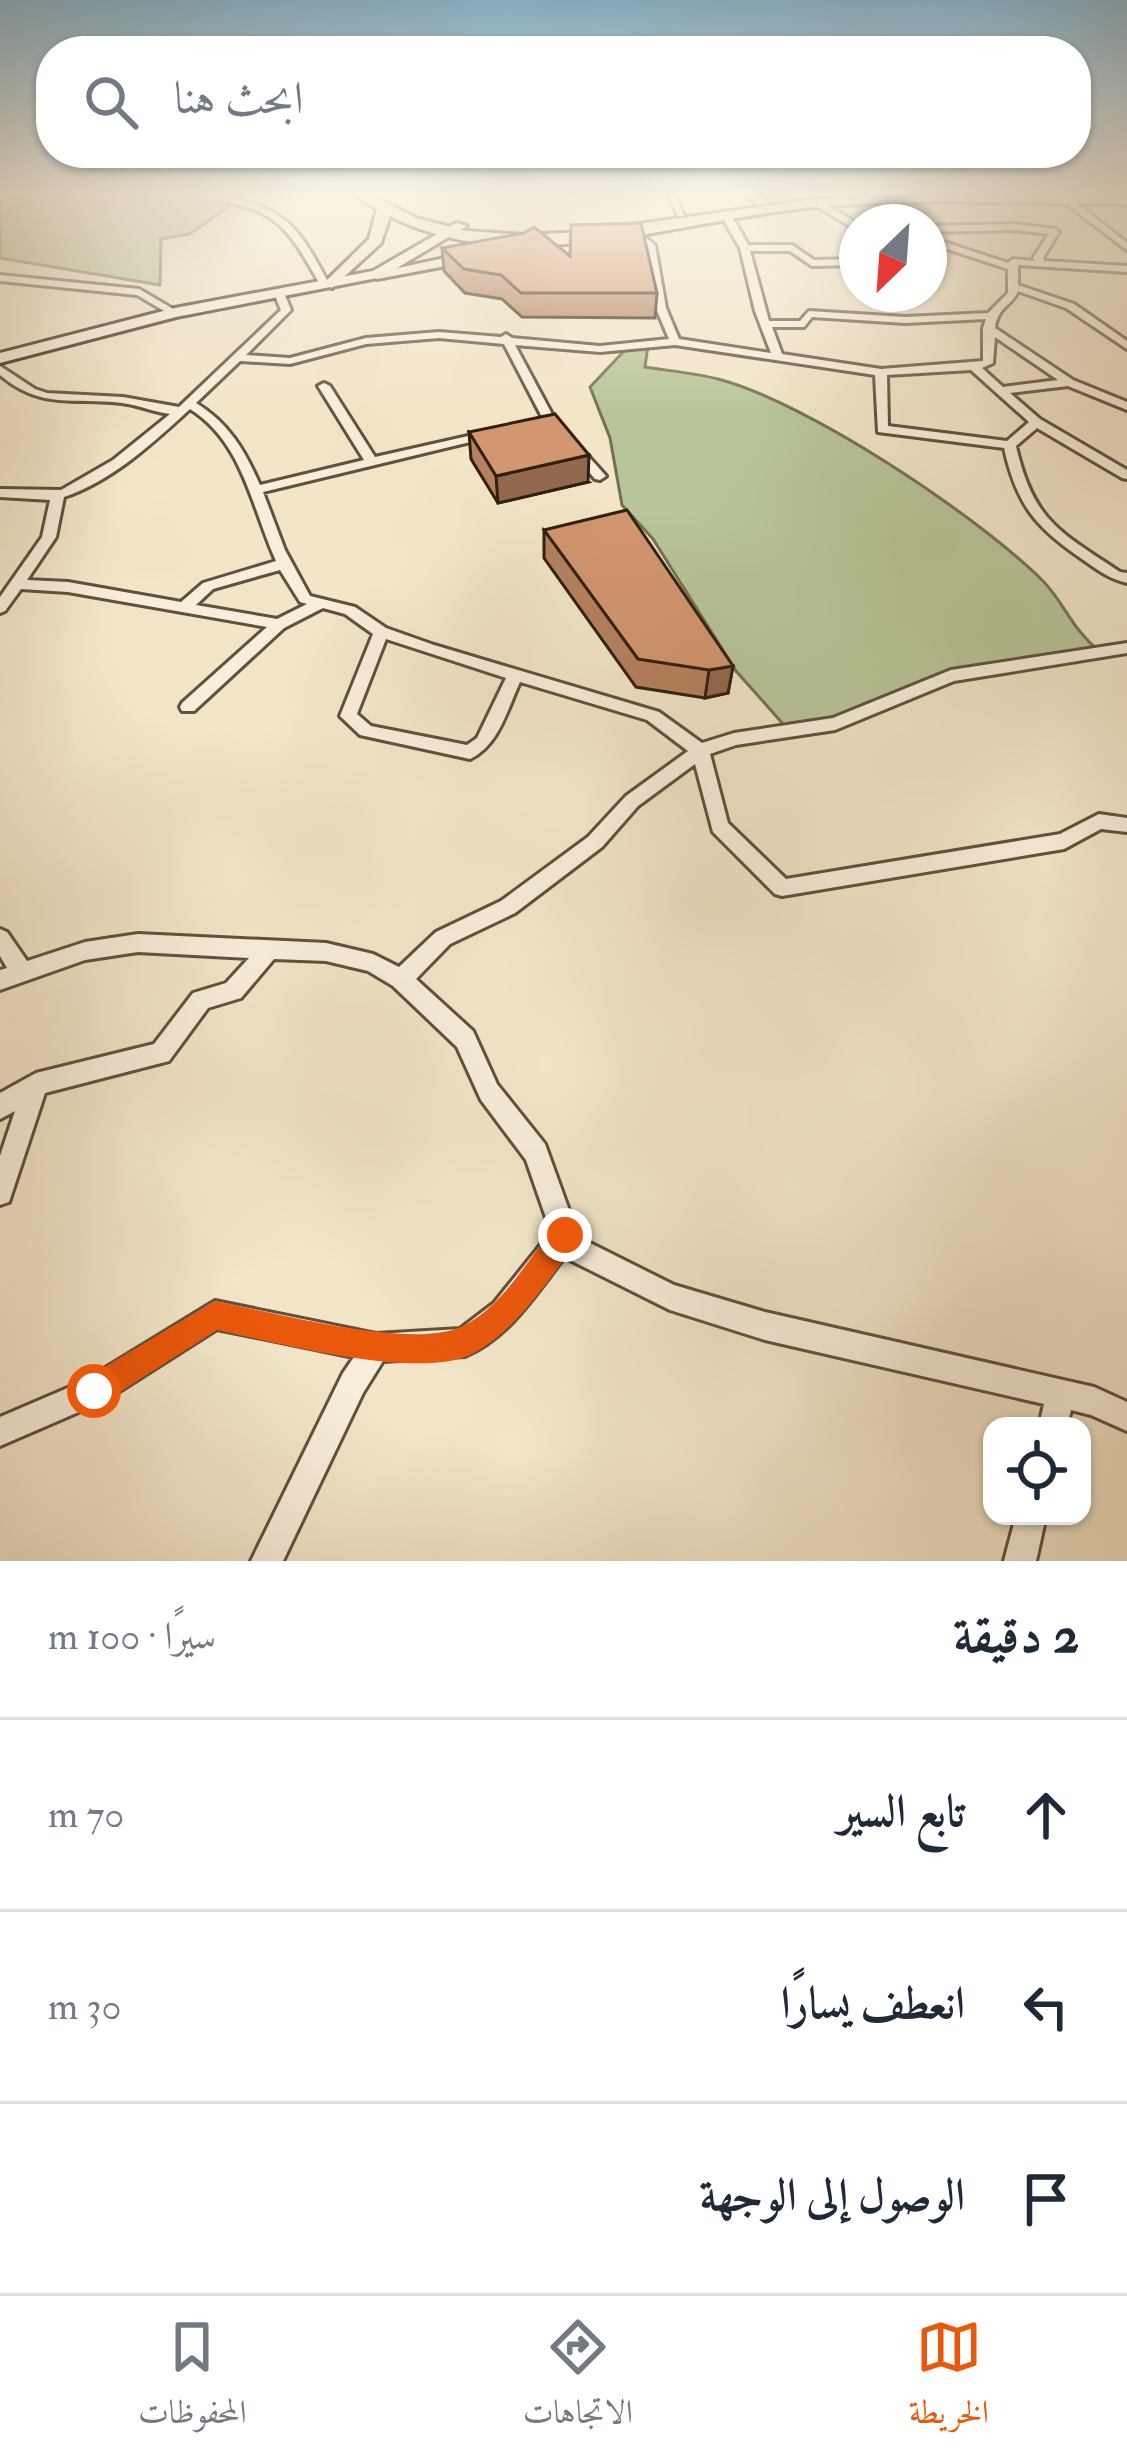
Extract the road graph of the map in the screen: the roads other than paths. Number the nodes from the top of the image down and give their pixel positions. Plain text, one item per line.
1 (318, 267) edge
2 (347, 267) edge
3 (384, 267) edge
4 (415, 267) edge
5 (654, 267) edge
6 (750, 267) edge
7 (1011, 267) edge
8 (1121, 270) edge
9 (373, 274) junction
10 (0, 278) edge
11 (1127, 282) edge
12 (328, 284) junction
13 (1015, 287) junction
14 (280, 292) junction
15 (175, 313) junction
16 (988, 322) junction
17 (767, 324) junction
18 (506, 338) junction
19 (675, 343) junction
20 (1127, 346) edge
21 (776, 355) junction
22 (0, 358) edge
23 (236, 358) junction
24 (974, 367) junction
25 (0, 369) edge
26 (880, 372) junction
27 (1070, 382) junction
28 (324, 386) dead end
29 (998, 391) junction
30 (182, 406) junction
31 (1127, 406) edge
32 (549, 419) junction
33 (1036, 422) junction
34 (527, 425) edge
35 (505, 430) edge
36 (1010, 445) junction
37 (372, 462) junction
38 (1127, 475) edge
39 (601, 476) dead end
40 (257, 490) junction
41 (0, 493) edge
42 (58, 496) junction
43 (284, 564) junction
44 (1127, 578) edge
45 (16, 584) junction
46 (319, 604) junction
47 (0, 608) edge
48 (183, 608) junction
49 (279, 624) junction
50 (381, 632) junction
51 (1127, 648) edge
52 (515, 675) junction
53 (188, 707) dead end
54 (700, 751) junction
55 (1127, 824) edge
56 (0, 938) edge
57 (268, 951) junction
58 (11, 976) edge
59 (401, 979) junction
60 (36, 1084) junction
61 (0, 1107) edge
62 (0, 1193) edge
63 (565, 1235) junction
64 (376, 1348) junction
65 (1060, 1396) junction
66 (1055, 1417) edge
67 (1127, 1418) edge
68 (0, 1432) edge
69 (1029, 1525) edge
70 (267, 1561) edge
71 (1020, 1561) edge

1 - 12 street
2 - 12 main road
3 - 9 main road
4 - 9 main road
5 - 19 street
6 - 17 street
7 - 13 street
8 - 11 street
9 - 12 main road
10 - 15 street
12 - 14 main road
13 - 16 street
13 - 20 street
14 - 15 main road
14 - 23 street
15 - 22 main road
16 - 17 street
16 - 24 street
16 - 27 street
17 - 21 street
18 - 19 street
18 - 23 street
18 - 32 street
19 - 21 street
21 - 26 street
23 - 30 street
24 - 26 street
24 - 29 street
25 - 30 street
26 - 36 street
27 - 29 street
27 - 31 street
28 - 37 street
29 - 33 street
30 - 40 street
30 - 42 street
32 - 34 street
32 - 39 street
33 - 36 street
33 - 38 street
35 - 37 street
36 - 44 street
37 - 40 street
40 - 43 street
41 - 42 street
42 - 45 street
43 - 46 street
43 - 48 street
45 - 47 street
45 - 48 street
46 - 49 street
46 - 50 street
48 - 49 street
49 - 53 street
50 - 52 street
50 - 52 street
51 - 54 street
52 - 54 street
54 - 55 street
54 - 59 street
56 - 58 street
57 - 58 street
57 - 59 street
57 - 60 street
59 - 63 street
60 - 61 street
60 - 62 street
63 - 64 street
63 - 65 street
64 - 68 street
64 - 70 street
65 - 66 street
65 - 67 street
69 - 71 street

